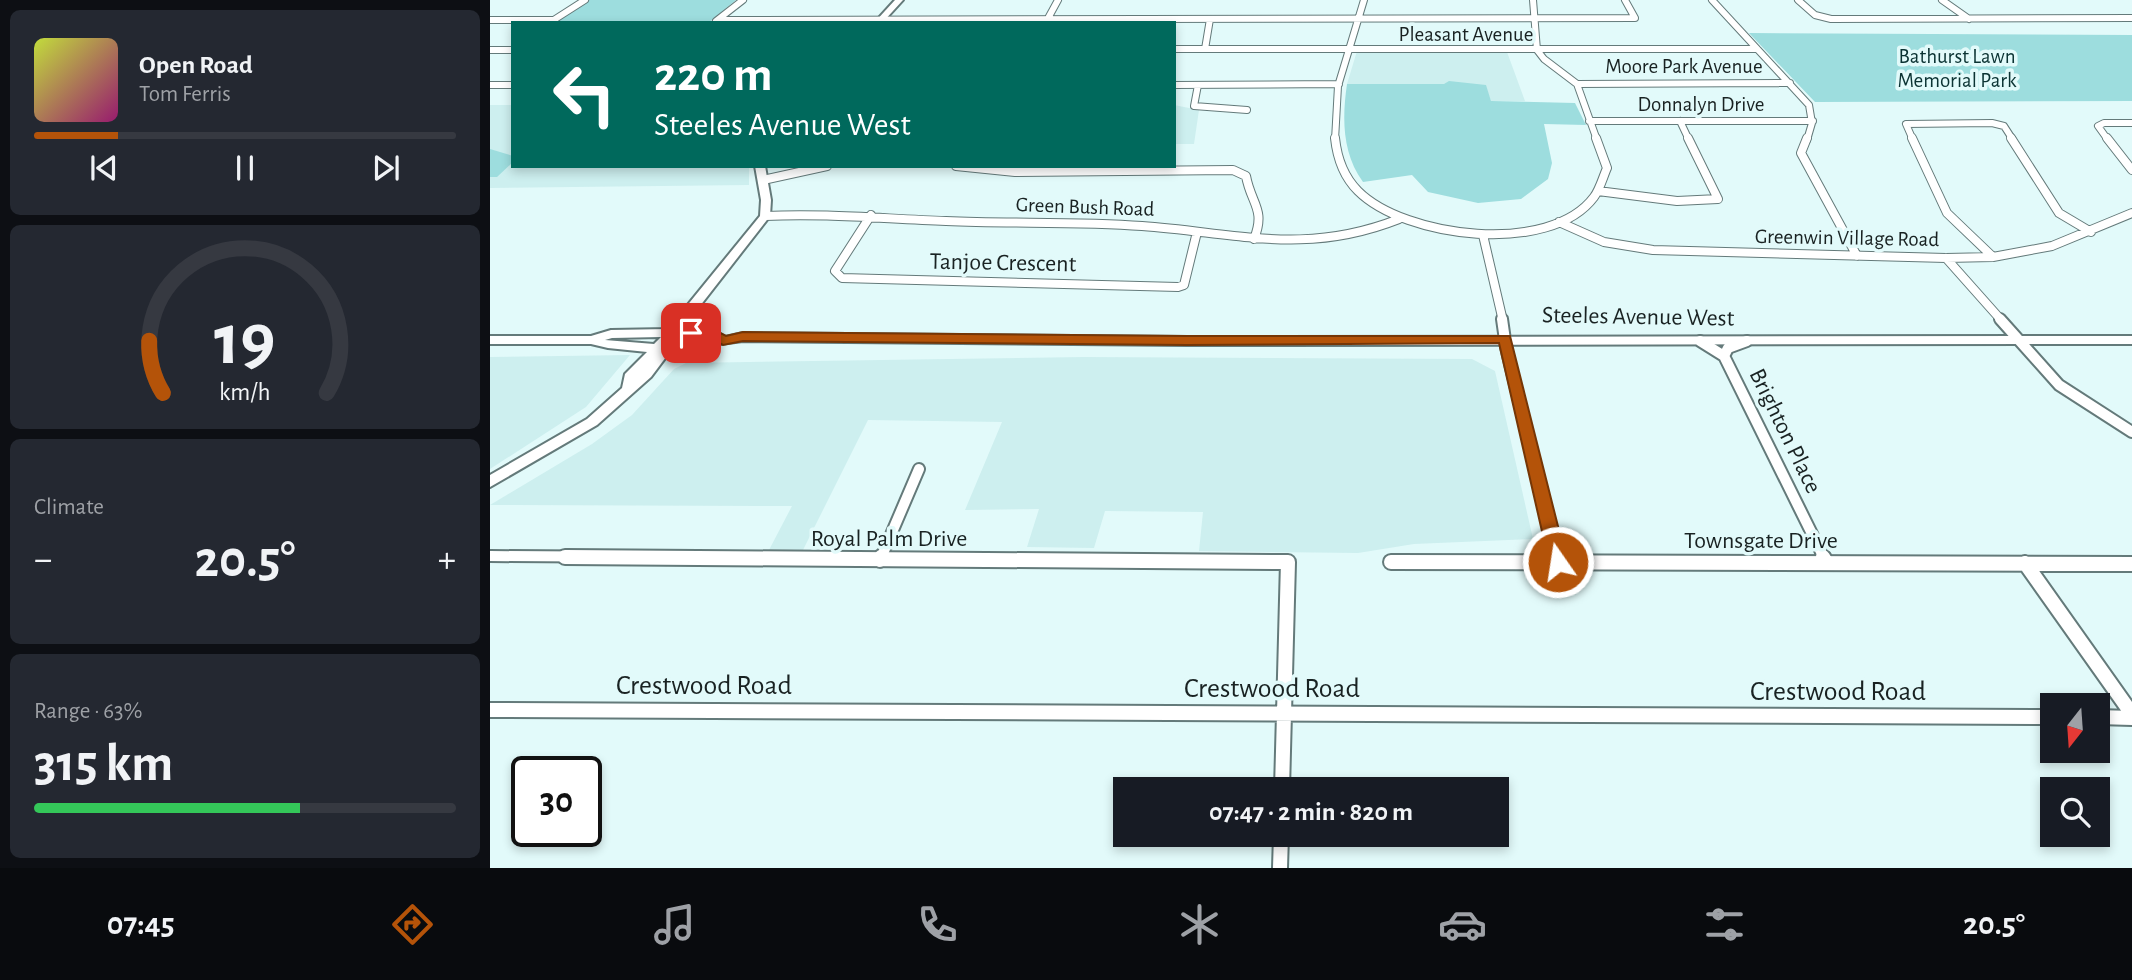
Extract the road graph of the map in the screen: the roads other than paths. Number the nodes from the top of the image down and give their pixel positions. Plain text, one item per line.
1 (585, 0) edge
2 (743, 0) edge
3 (899, 0) edge
4 (1058, 0) edge
5 (1364, 0) edge
6 (1533, 0) edge
7 (1625, 0) edge
8 (1712, 0) edge
9 (1798, 0) edge
10 (1942, 0) edge
11 (2132, 18) edge
12 (1210, 19) junction
13 (1358, 19) junction
14 (1969, 19) junction
15 (490, 20) edge
16 (1534, 20) junction
17 (551, 21) edge
18 (716, 21) edge
19 (880, 21) edge
20 (1046, 21) edge
21 (511, 48) edge
22 (1176, 49) edge
23 (1205, 49) junction
24 (1350, 49) junction
25 (1757, 49) junction
26 (490, 50) edge
27 (1536, 50) junction
28 (1790, 83) junction
29 (1339, 84) junction
30 (1577, 84) junction
31 (490, 85) edge
32 (511, 85) edge
33 (1176, 85) edge
34 (1198, 85) junction
35 (1248, 110) dead end
36 (1589, 121) junction
37 (1680, 121) junction
38 (1813, 121) junction
39 (2132, 123) edge
40 (760, 168) edge
41 (818, 168) edge
42 (976, 168) edge
43 (2132, 170) edge
44 (763, 180) junction
45 (1598, 191) junction
46 (2132, 213) edge
47 (871, 215) junction
48 (765, 216) junction
49 (1399, 219) junction
50 (1559, 222) junction
51 (1196, 232) junction
52 (2091, 232) junction
53 (1483, 235) junction
54 (1254, 239) junction
55 (1857, 256) junction
56 (1993, 257) junction
57 (1947, 258) junction
58 (673, 333) junction
59 (1505, 339) junction
60 (490, 340) edge
61 (592, 340) junction
62 (2019, 340) junction
63 (2132, 340) edge
64 (723, 341) junction
65 (1700, 341) junction
66 (1747, 341) junction
67 (662, 346) junction
68 (1724, 356) junction
69 (2132, 432) edge
70 (919, 469) dead end
71 (490, 482) edge
72 (490, 556) edge
73 (880, 560) junction
74 (1391, 562) dead end
75 (1558, 562) junction
76 (1826, 562) junction
77 (2025, 563) junction
78 (2132, 564) edge
79 (490, 710) edge
80 (1284, 713) junction
81 (2132, 716) edge
82 (2040, 717) edge
83 (2110, 717) edge
84 (1282, 777) edge
85 (1281, 847) edge
86 (1280, 868) edge

1 - 17 street
2 - 18 street
3 - 19 main road
4 - 20 street
5 - 13 street
6 - 16 street
7 - 16 street
8 - 25 street
9 - 14 street
10 - 14 street
11 - 14 street
12 - 13 street
12 - 20 street
12 - 23 street
13 - 16 street
13 - 24 street
15 - 17 street
16 - 27 street
18 - 19 street
19 - 20 street
21 - 26 street
22 - 23 street, Pleasant Avenue
23 - 24 street, Pleasant Avenue
24 - 27 street, Pleasant Avenue
24 - 29 street
25 - 27 street, Pleasant Avenue
25 - 28 street
27 - 30 street
28 - 30 street, Moore Park Avenue
28 - 38 street
29 - 34 street
29 - 49 street
30 - 36 street
31 - 32 street
33 - 34 street
34 - 35 street
36 - 37 street, Donnalyn Drive
36 - 45 street
37 - 38 street, Donnalyn Drive
37 - 45 street
38 - 55 street
39 - 43 street
40 - 44 main road
41 - 44 street
42 - 54 street
44 - 48 main road
45 - 50 street
46 - 52 street, Greenwin Village Road
47 - 48 street, Green Bush Road
47 - 51 street, Green Bush Road
47 - 51 street, Tanjoe Crescent
48 - 58 main road
49 - 53 street
49 - 54 street, Green Bush Road
50 - 53 street
50 - 55 street, Greenwin Village Road
51 - 54 street, Green Bush Road
52 - 56 street, Greenwin Village Road
52 - 56 street
53 - 59 street
55 - 57 street, Greenwin Village Road
56 - 57 street, Greenwin Village Road
57 - 62 street
58 - 61 main road, Steeles Avenue West
58 - 64 main road, Steeles Avenue West
58 - 67 main road
59 - 64 main road, Steeles Avenue West
59 - 65 main road, Steeles Avenue West
59 - 75 street
60 - 61 main road, Steeles Avenue West
61 - 67 main road, Steeles Avenue West
62 - 63 main road, Steeles Avenue West
62 - 66 main road, Steeles Avenue West
62 - 69 street
64 - 67 main road, Steeles Avenue West
65 - 66 main road, Steeles Avenue West
65 - 68 street, Brighton Place
66 - 68 street, Brighton Place
67 - 71 main road
68 - 76 street, Brighton Place
70 - 73 street
72 - 73 street, Royal Palm Drive
73 - 80 street, Royal Palm Drive
74 - 75 street, Townsgate Drive
75 - 76 street, Townsgate Drive
76 - 77 street, Townsgate Drive
77 - 78 street, Townsgate Drive
77 - 81 street
79 - 80 street, Crestwood Road
80 - 82 street, Crestwood Road
80 - 84 street
81 - 83 street
85 - 86 street

